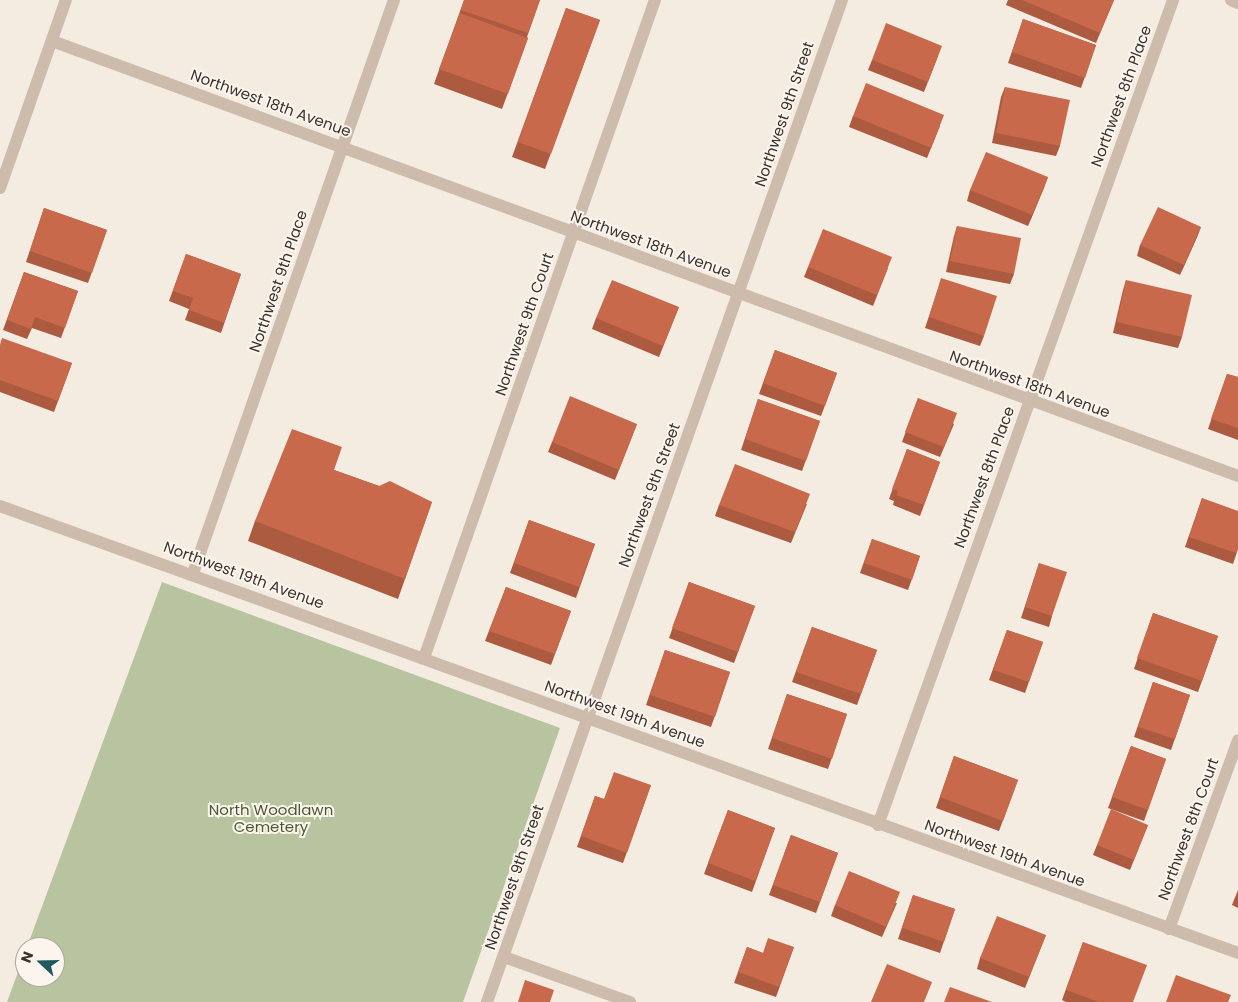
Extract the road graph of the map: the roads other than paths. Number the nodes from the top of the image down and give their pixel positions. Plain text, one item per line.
1 (66, 0) edge
2 (394, 0) edge
3 (655, 0) edge
4 (842, 0) edge
5 (1173, 0) edge
6 (1231, 0) edge
7 (1238, 3) edge
8 (52, 41) junction
9 (342, 146) junction
10 (0, 188) edge
11 (573, 232) junction
12 (738, 294) junction
13 (1029, 401) junction
14 (1238, 476) edge
15 (0, 506) edge
16 (193, 573) junction
17 (424, 658) junction
18 (586, 718) junction
19 (1238, 740) edge
20 (878, 825) junction
21 (1169, 929) junction
22 (1238, 953) edge
23 (504, 957) junction
24 (487, 1002) edge
25 (630, 1002) edge

1 - 8 street
2 - 9 street, Northwest 9th Place
3 - 11 street, Northwest 9th Court
4 - 12 street, Northwest 9th Street
5 - 13 street, Northwest 8th Place
6 - 7 street
8 - 9 street, Northwest 18th Avenue
8 - 10 street
9 - 11 street, Northwest 18th Avenue
9 - 16 street, Northwest 9th Place
11 - 12 street, Northwest 18th Avenue
11 - 17 street, Northwest 9th Court
12 - 13 street, Northwest 18th Avenue
12 - 18 street, Northwest 9th Street
13 - 14 street, Northwest 18th Avenue
13 - 20 street, Northwest 8th Place
15 - 16 street, Northwest 19th Avenue
16 - 17 street, Northwest 19th Avenue
17 - 18 street, Northwest 19th Avenue
18 - 20 street, Northwest 19th Avenue
18 - 23 street, Northwest 9th Street
19 - 21 street, Northwest 8th Court
20 - 21 street, Northwest 19th Avenue
21 - 22 street, Northwest 19th Avenue
23 - 24 street, Northwest 9th Street
23 - 25 street

